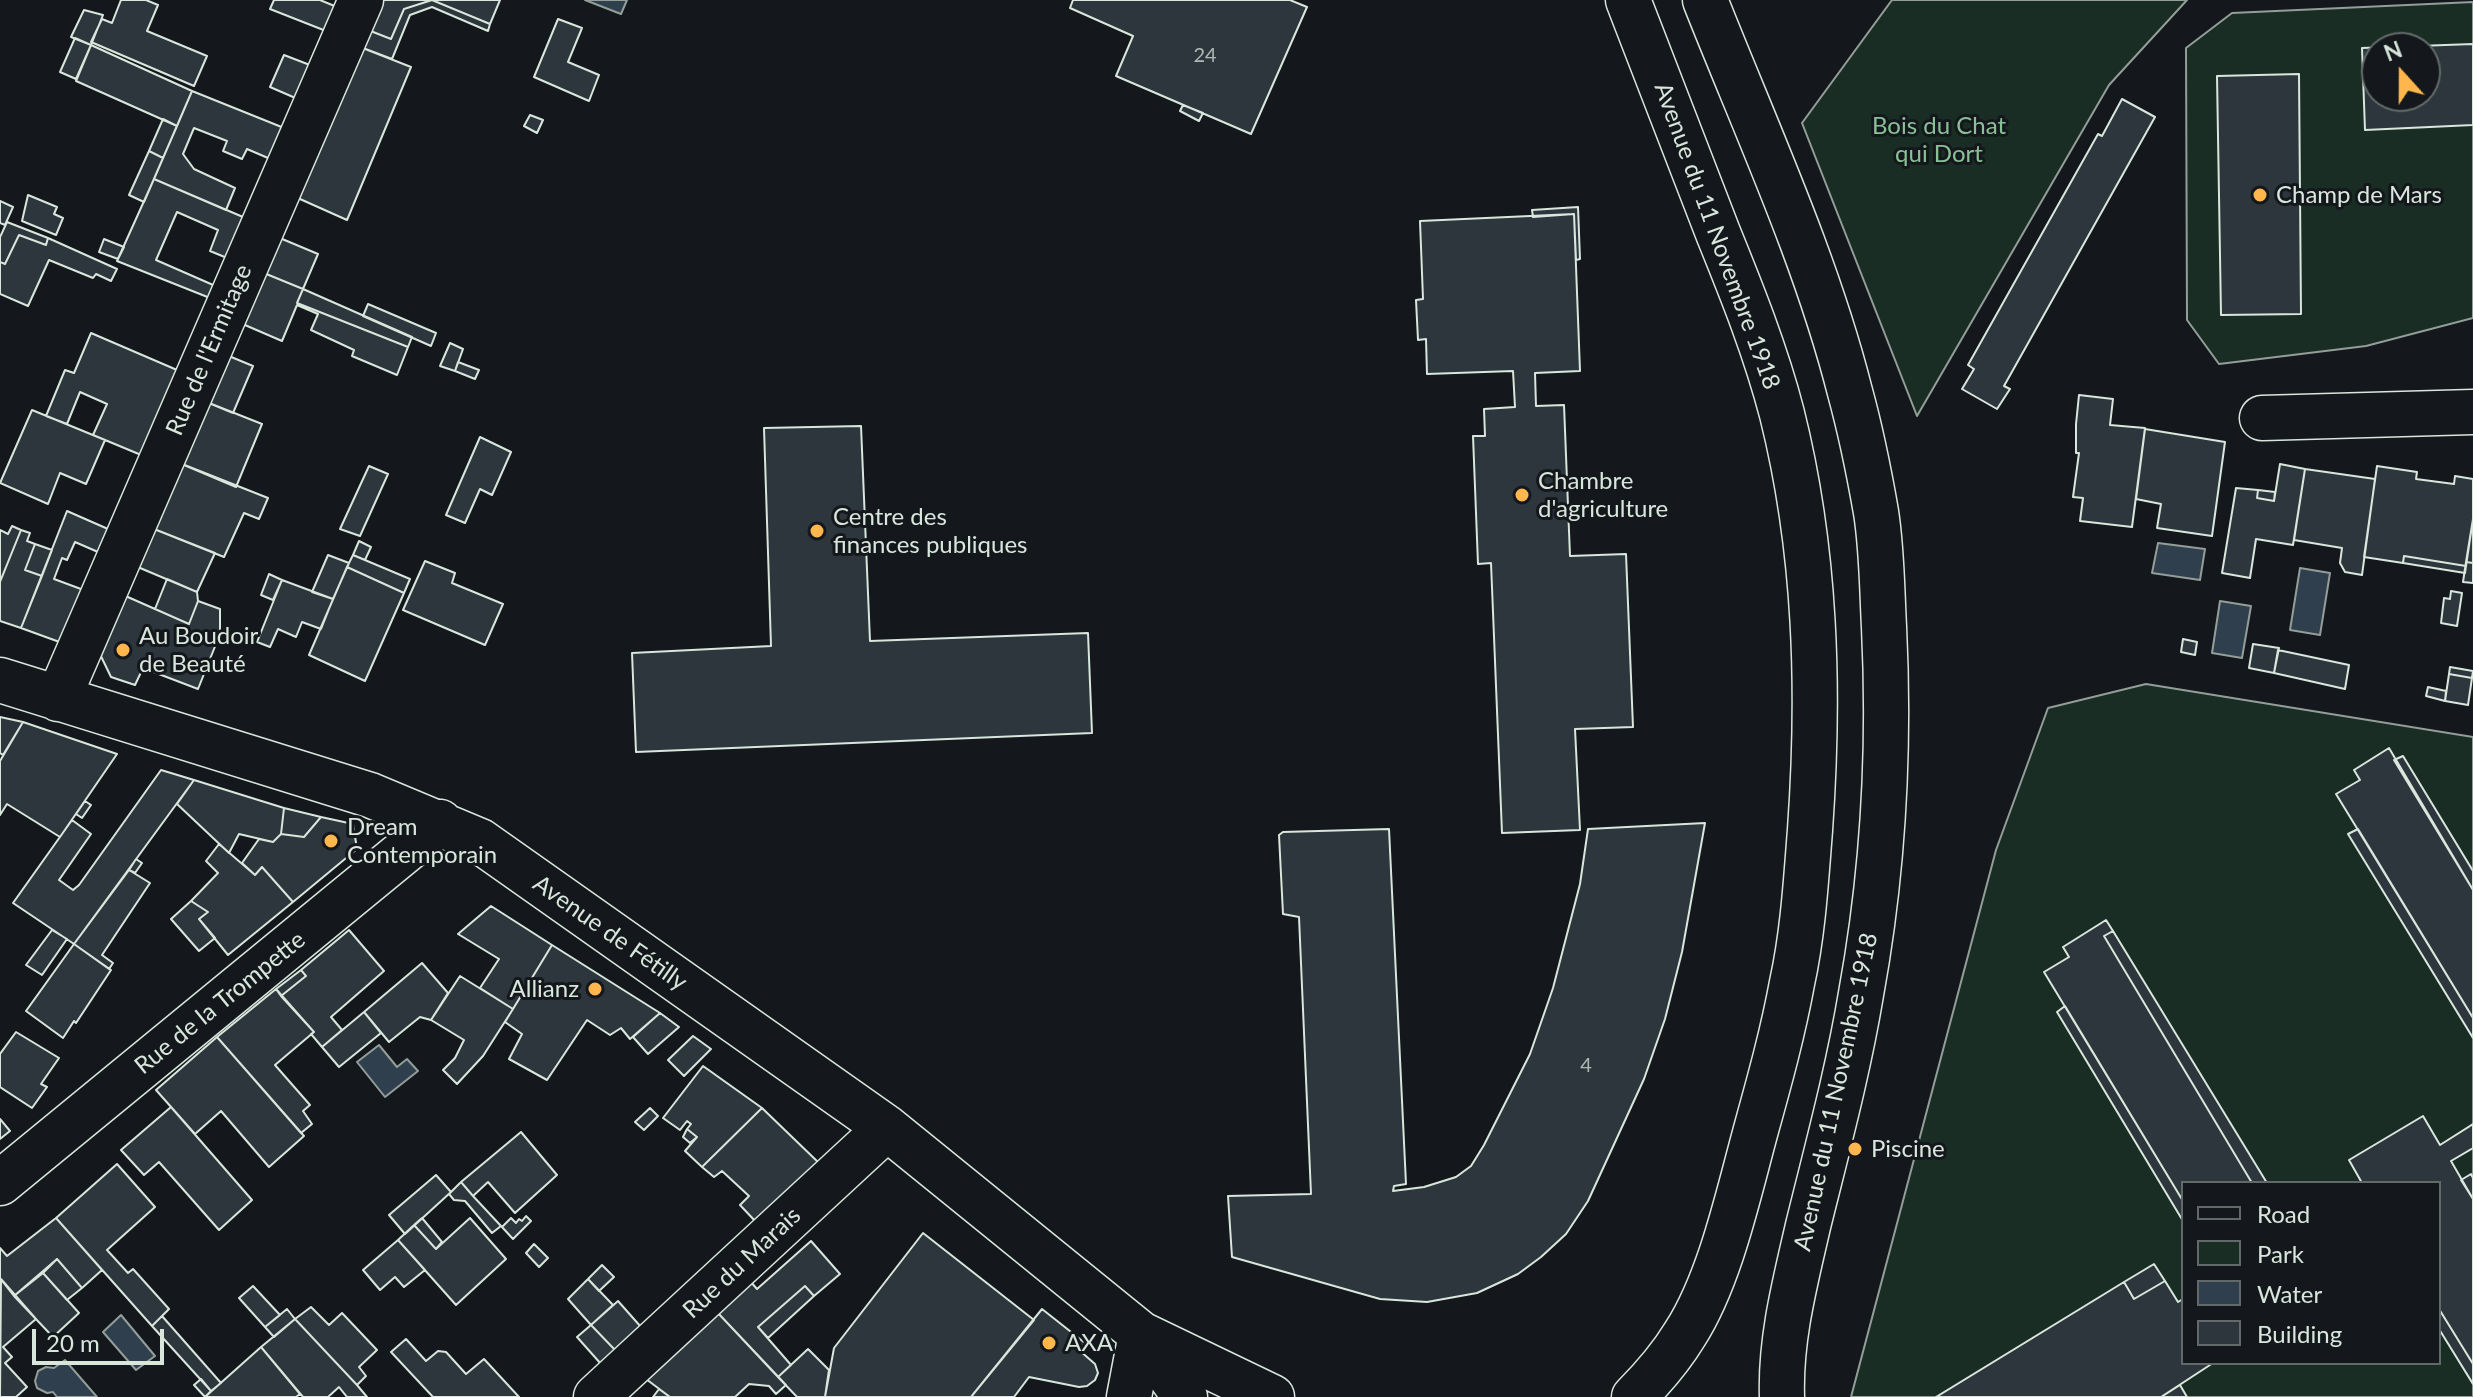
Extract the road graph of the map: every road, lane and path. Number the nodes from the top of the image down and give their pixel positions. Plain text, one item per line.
1 (361, 0) edge
2 (1628, 0) edge
3 (1705, 0) edge
4 (2473, 412) edge
5 (2262, 418) dead end
6 (0, 680) edge
7 (58, 699) junction
8 (440, 822) junction
9 (887, 1128) junction
10 (0, 1183) edge
11 (1141, 1334) junction
12 (1244, 1391) edge
13 (596, 1397) edge
14 (1129, 1397) edge
15 (1185, 1397) edge
16 (1634, 1397) edge
17 (1782, 1397) edge

1 - 7 street, Rue de l'Ermitage
2 - 16 street, Avenue du 11 Novembre 1918
3 - 17 street, Avenue du 11 Novembre 1918
4 - 5 street
6 - 7 street, Avenue de Fétilly
7 - 8 street, Avenue de Fétilly
8 - 9 street, Avenue de Fétilly
8 - 10 street, Rue de la Trompette
9 - 11 street, Avenue de Fétilly
9 - 13 street, Rue du Marais
11 - 12 street, Avenue de Fétilly
11 - 14 street
11 - 15 street, Avenue de Fétilly

